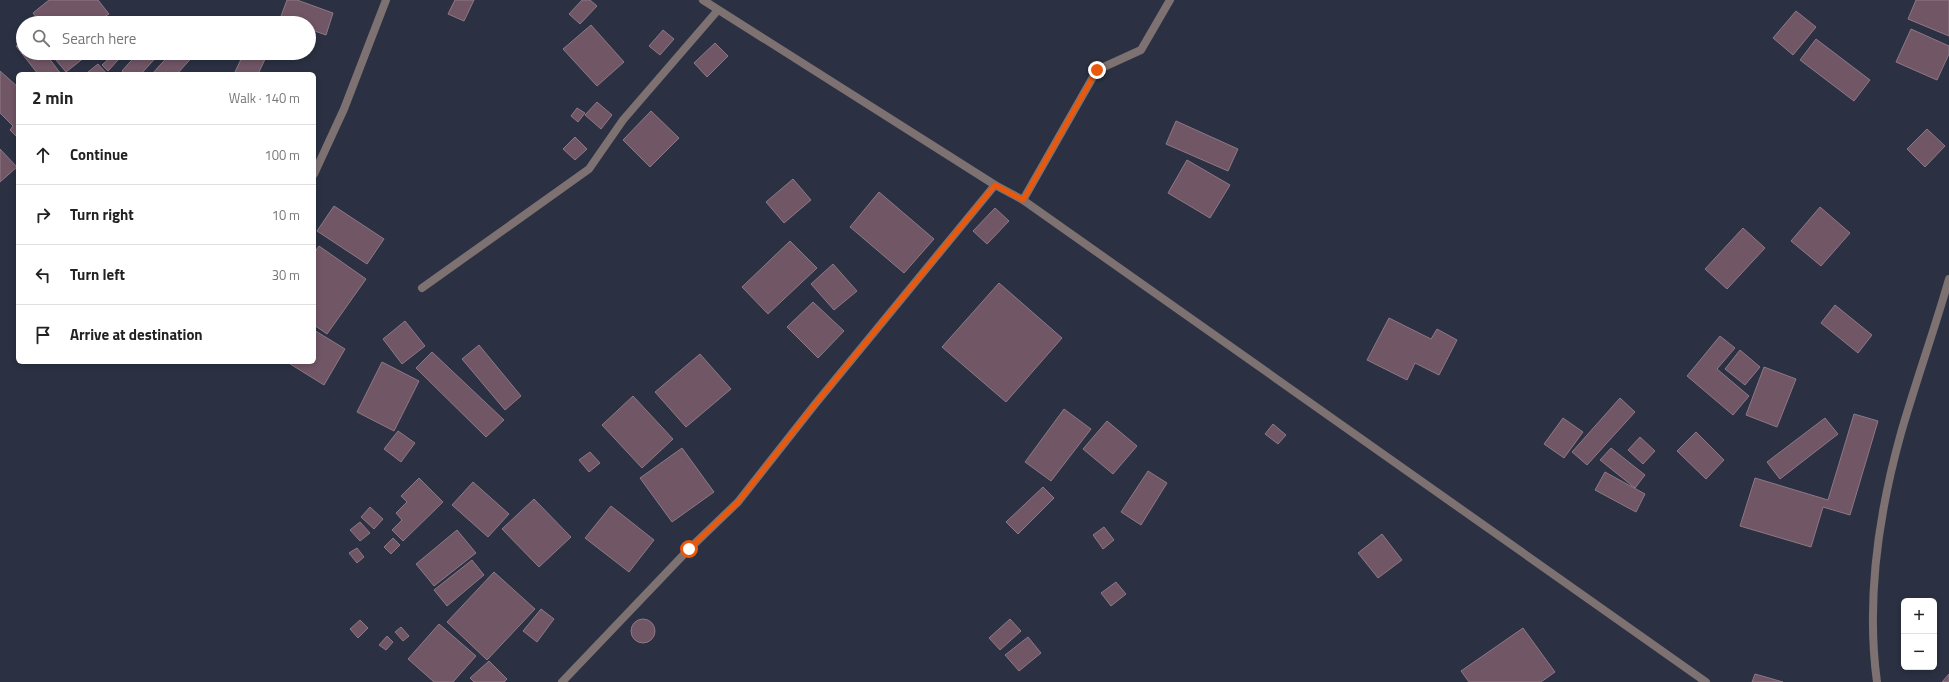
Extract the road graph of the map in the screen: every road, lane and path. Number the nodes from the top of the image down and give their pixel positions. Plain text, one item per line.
1 (386, 0) edge
2 (703, 0) edge
3 (1170, 0) edge
4 (718, 10) junction
5 (316, 170) edge
6 (995, 185) junction
7 (1023, 200) junction
8 (1949, 279) edge
9 (422, 288) dead end
10 (562, 682) edge
11 (1706, 682) edge
12 (1877, 682) edge

1 - 5 street
2 - 4 street
3 - 7 street
4 - 6 street
4 - 9 street
6 - 7 street
6 - 10 street
7 - 11 street
8 - 12 street

